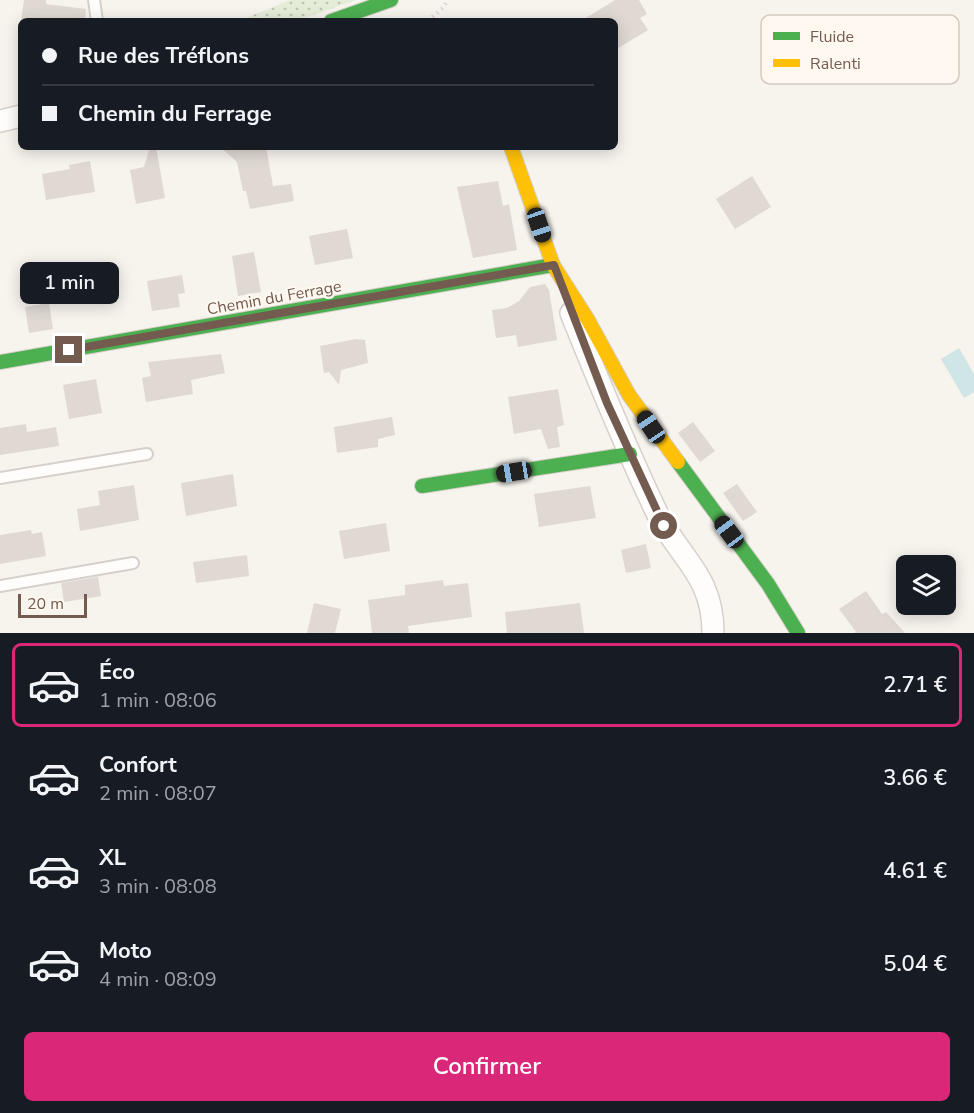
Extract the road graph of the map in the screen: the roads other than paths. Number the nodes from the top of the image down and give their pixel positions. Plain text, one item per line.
1 (94, 0) edge
2 (391, 0) edge
3 (97, 18) edge
4 (340, 18) edge
5 (18, 117) edge
6 (0, 121) edge
7 (512, 150) edge
8 (554, 265) junction
9 (0, 362) edge
10 (147, 454) dead end
11 (630, 454) junction
12 (0, 478) edge
13 (422, 486) dead end
14 (133, 563) dead end
15 (0, 586) edge
16 (713, 633) edge
17 (798, 633) edge

1 - 3 lane
2 - 4 street
5 - 6 street
7 - 8 street
8 - 9 street, Chemin du Ferrage
8 - 11 street
8 - 17 street
10 - 12 lane
11 - 13 street
11 - 16 street
14 - 15 lane

